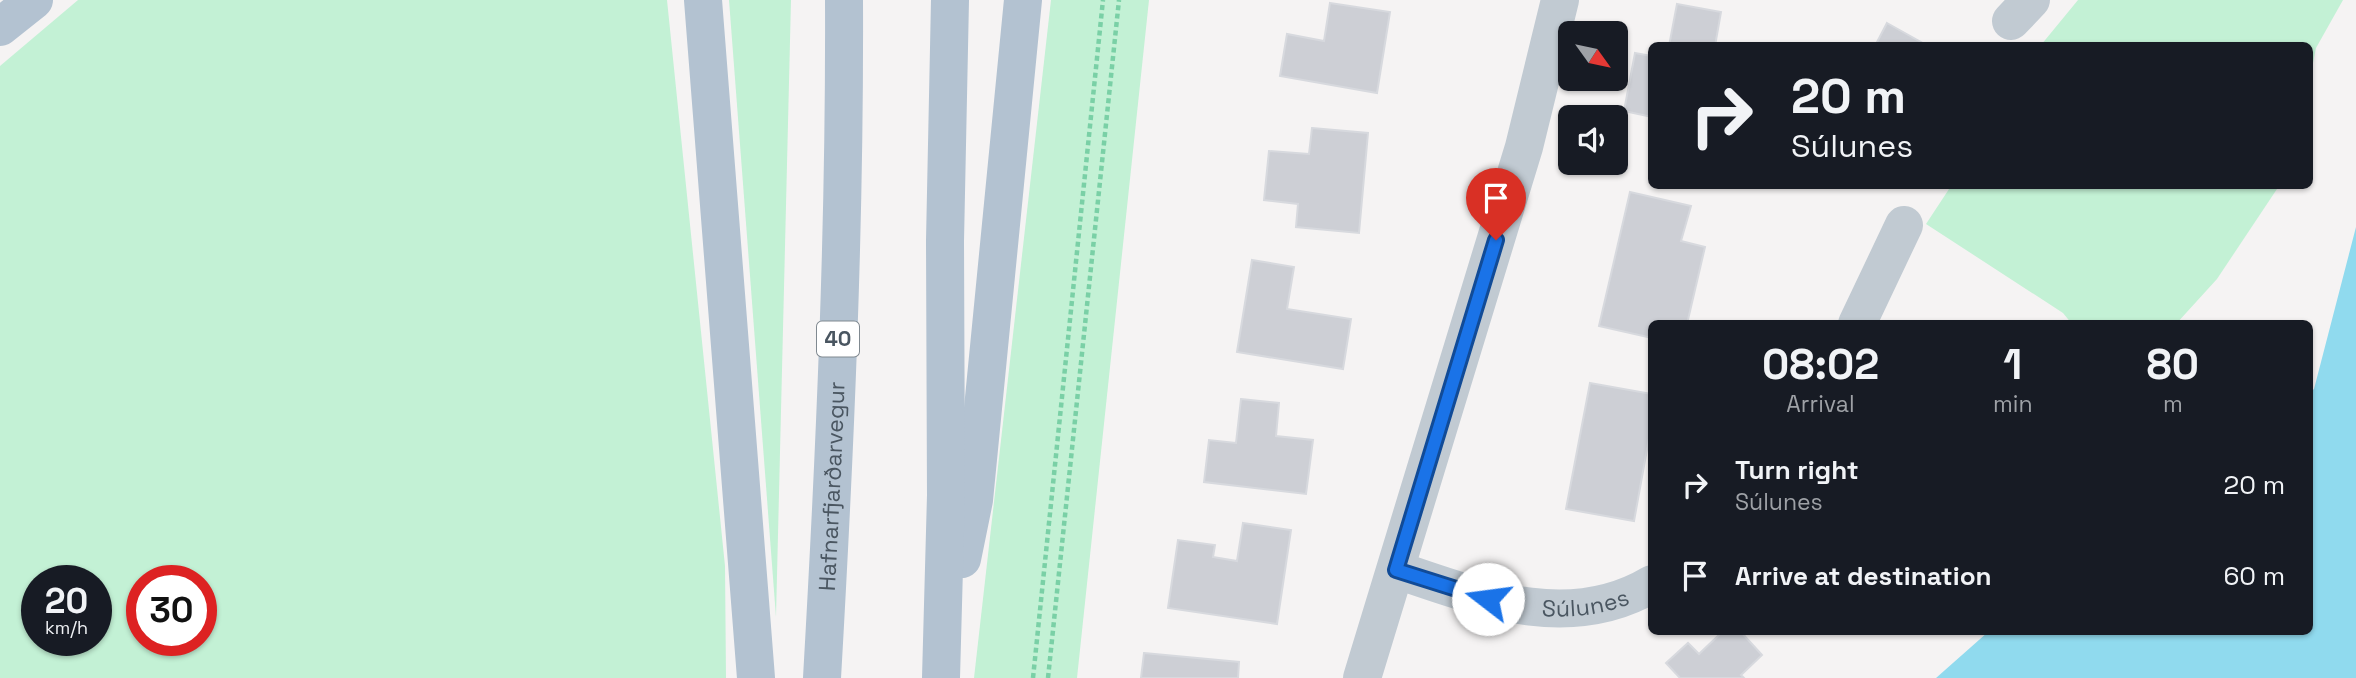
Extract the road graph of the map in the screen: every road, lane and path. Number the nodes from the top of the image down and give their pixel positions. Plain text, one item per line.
1 (34, 0) edge
2 (704, 0) edge
3 (844, 0) edge
4 (950, 0) edge
5 (1023, 0) edge
6 (1103, 0) edge
7 (1119, 0) edge
8 (1560, 0) edge
9 (0, 27) edge
10 (1904, 225) dead end
11 (1859, 320) edge
12 (1396, 570) junction
13 (1648, 586) edge
14 (942, 663) edge
15 (756, 678) edge
16 (822, 678) edge
17 (1033, 678) edge
18 (1048, 678) edge
19 (1362, 678) edge

1 - 9 main road
2 - 15 main road
3 - 16 main road, Hafnarfjarðarvegur / 40
4 - 14 main road
5 - 14 main road
6 - 17 path
7 - 18 path
8 - 12 street
10 - 11 street
12 - 13 street, Súlunes
12 - 19 street

